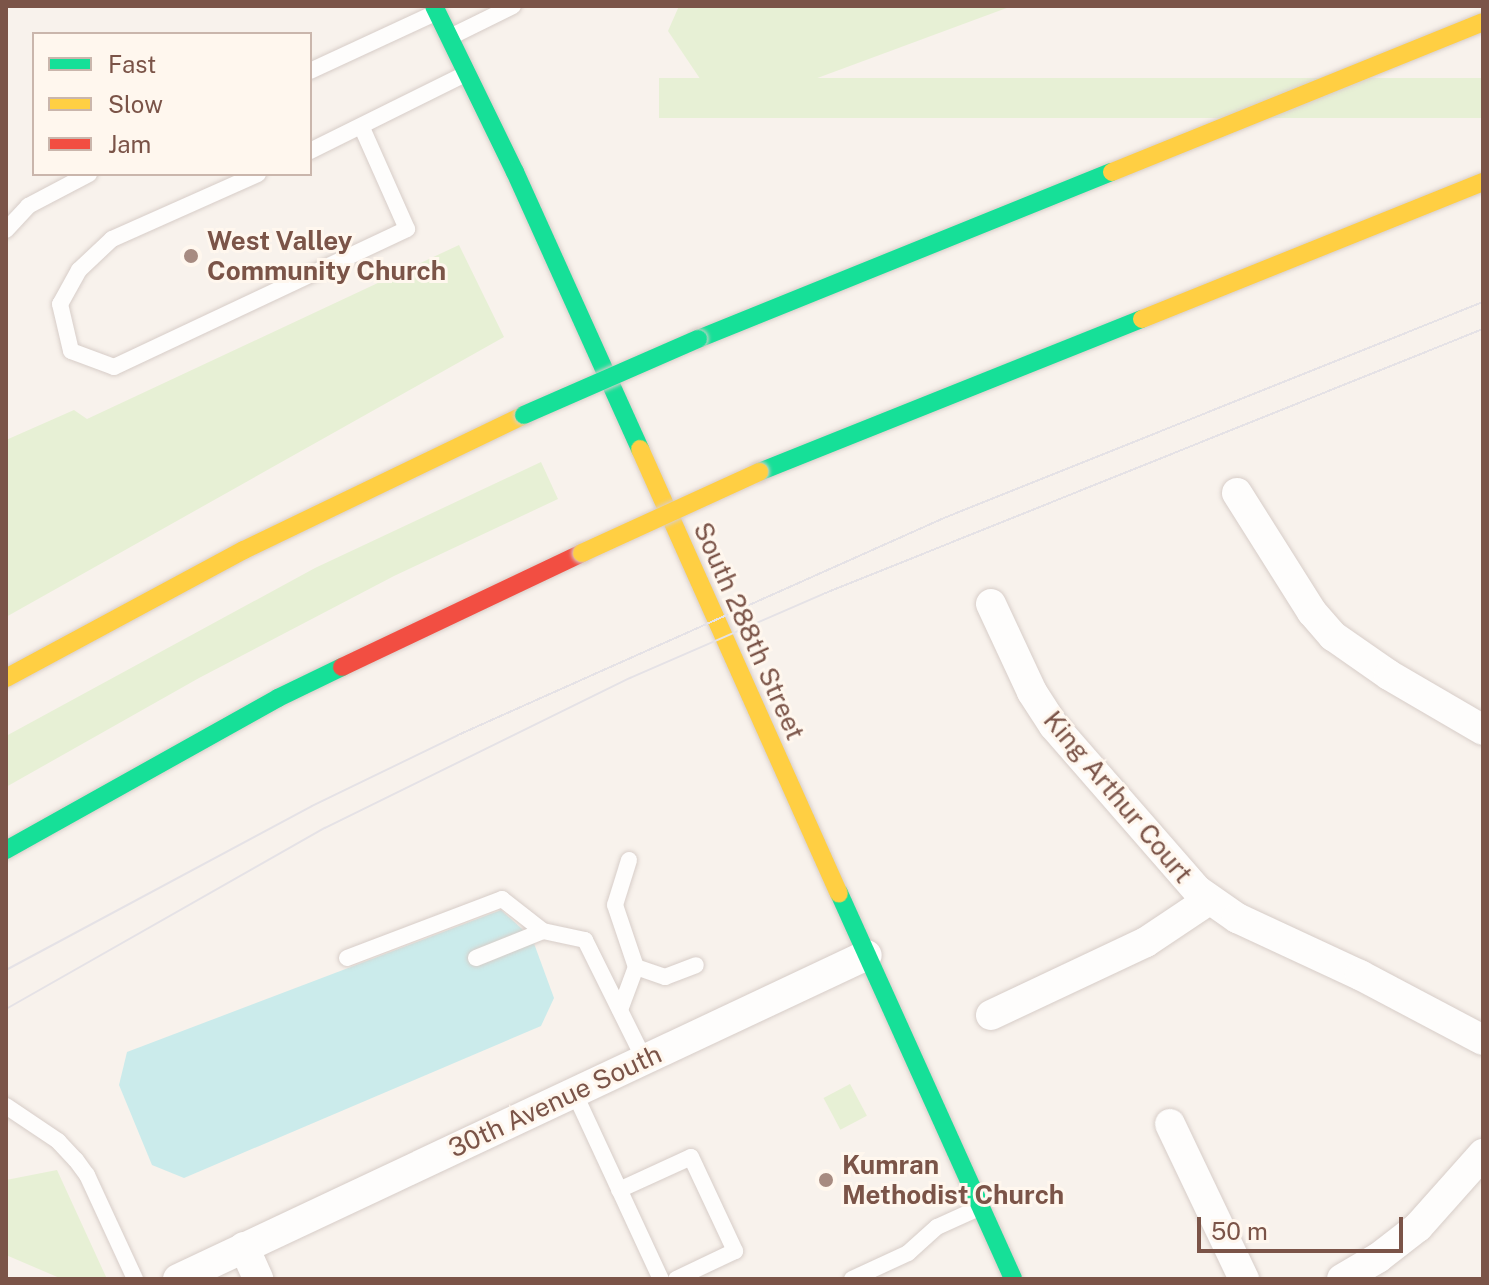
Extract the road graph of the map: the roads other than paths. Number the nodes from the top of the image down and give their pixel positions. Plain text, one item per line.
1 (513, 6) edge
2 (435, 9) edge
3 (1483, 22) edge
4 (449, 37) junction
5 (312, 70) edge
6 (466, 73) junction
7 (362, 128) junction
8 (312, 150) edge
9 (85, 176) edge
10 (254, 176) edge
11 (1483, 182) edge
12 (6, 230) edge
13 (1237, 493) dead end
14 (991, 604) dead end
15 (6, 678) edge
16 (1483, 730) edge
17 (6, 850) edge
18 (629, 860) dead end
19 (1209, 900) junction
20 (543, 931) junction
21 (867, 955) junction
22 (347, 958) dead end
23 (476, 958) dead end
24 (696, 965) dead end
25 (636, 967) junction
26 (620, 1010) junction
27 (991, 1015) dead end
28 (1483, 1040) edge
29 (644, 1059) junction
30 (574, 1092) junction
31 (6, 1106) edge
32 (1170, 1124) dead end
33 (1483, 1154) edge
34 (619, 1190) junction
35 (981, 1207) junction
36 (244, 1247) junction
37 (135, 1279) edge
38 (178, 1279) edge
39 (258, 1279) edge
40 (661, 1279) edge
41 (676, 1279) edge
42 (852, 1279) edge
43 (1013, 1279) edge
44 (1244, 1279) edge
45 (1342, 1279) edge

1 - 4 lane
2 - 4 main road, South 288th Street
2 - 5 lane
3 - 15 main road, bridge
4 - 6 main road, South 288th Street
6 - 7 lane
6 - 21 main road, South 288th Street
7 - 8 lane
7 - 10 lane
9 - 12 lane
11 - 17 main road, bridge
13 - 16 street
14 - 19 street, King Arthur Court
18 - 25 lane
19 - 27 street, King Arthur Court
19 - 28 street, King Arthur Court
20 - 22 lane
20 - 23 lane
20 - 26 lane
21 - 29 street, 30th Avenue South
21 - 35 main road, South 288th Street
24 - 25 lane
25 - 26 lane
26 - 29 lane
29 - 30 street, 30th Avenue South
30 - 34 lane
30 - 36 street, 30th Avenue South
31 - 37 lane
32 - 44 street
33 - 45 street
34 - 40 lane
34 - 41 lane
35 - 42 lane
35 - 43 main road, South 288th Street
36 - 38 street, 30th Avenue South
36 - 39 street

